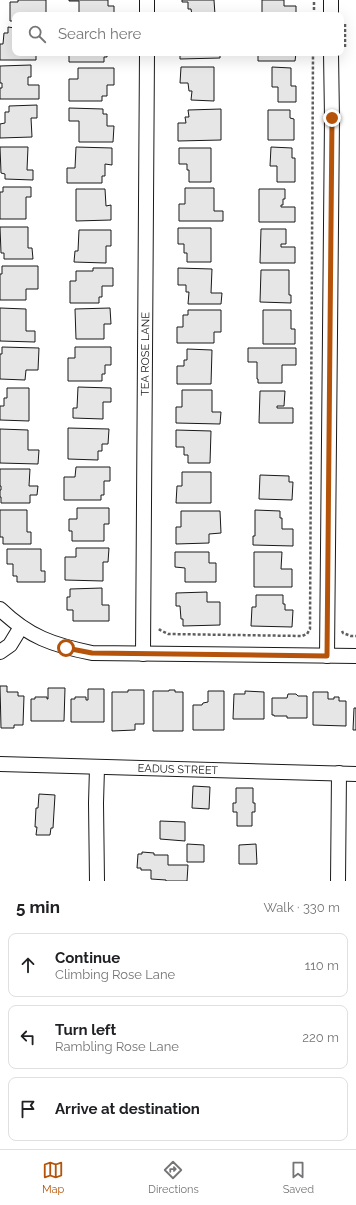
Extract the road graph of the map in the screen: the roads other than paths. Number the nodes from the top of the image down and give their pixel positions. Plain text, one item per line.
1 (147, 0) edge
2 (331, 0) edge
3 (147, 12) edge
4 (331, 12) edge
5 (147, 56) edge
6 (331, 56) edge
7 (0, 608) edge
8 (21, 628) junction
9 (0, 652) edge
10 (143, 654) junction
11 (327, 656) junction
12 (356, 656) edge
13 (0, 764) edge
14 (97, 768) junction
15 (339, 773) junction
16 (356, 774) edge
17 (97, 881) edge
18 (338, 881) edge

1 - 3 street
2 - 4 street
5 - 10 street, TEA ROSE LANE
6 - 11 street
7 - 8 street
8 - 9 street
8 - 10 street
10 - 11 street
11 - 12 street
13 - 14 street, EADUS STREET
14 - 15 street, EADUS STREET
14 - 17 street
15 - 16 street, EADUS STREET
15 - 18 street

